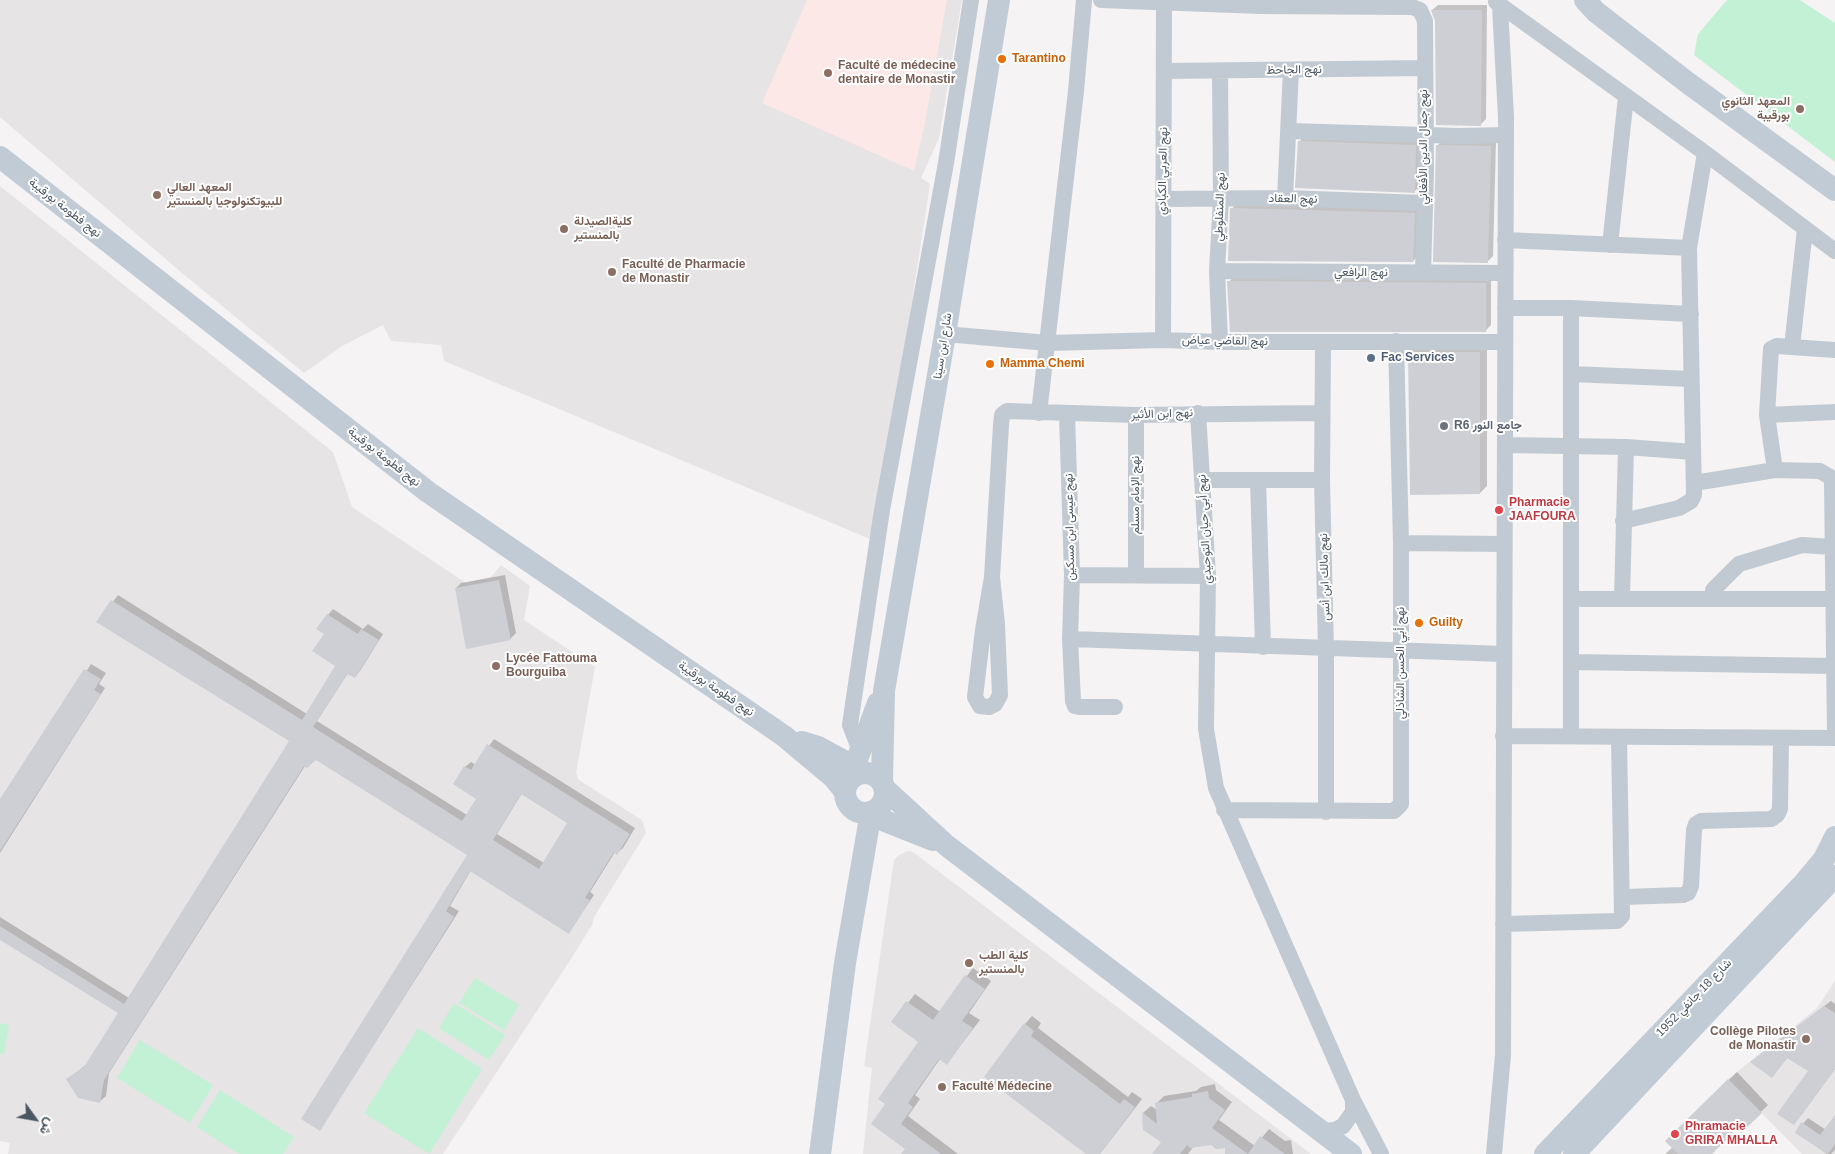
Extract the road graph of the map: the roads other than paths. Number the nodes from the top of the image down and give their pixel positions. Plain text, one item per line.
1 (971, 0) edge
2 (999, 0) edge
3 (1084, 0) edge
4 (1101, 0) edge
5 (1573, 0) edge
6 (1500, 2) edge
7 (1164, 3) junction
8 (1260, 3) edge
9 (1590, 6) edge
10 (1424, 68) junction
11 (1291, 70) junction
12 (1220, 71) junction
13 (1164, 72) junction
14 (1626, 97) junction
15 (1289, 131) junction
16 (1425, 135) junction
17 (1506, 135) junction
18 (1705, 153) junction
19 (0, 157) edge
20 (1835, 190) edge
21 (1221, 198) junction
22 (1285, 198) junction
23 (1163, 199) junction
24 (1424, 203) junction
25 (1805, 229) junction
26 (1505, 240) junction
27 (1610, 245) junction
28 (1689, 248) junction
29 (1835, 251) edge
30 (1217, 271) junction
31 (1423, 273) junction
32 (1505, 273) junction
33 (1505, 308) junction
34 (1572, 308) junction
35 (1690, 314) junction
36 (946, 334) junction
37 (1163, 340) junction
38 (1220, 342) junction
39 (1323, 342) junction
40 (1396, 342) junction
41 (1505, 342) junction
42 (1048, 343) junction
43 (1792, 347) junction
44 (1835, 350) edge
45 (1572, 374) junction
46 (1691, 379) junction
47 (1835, 412) edge
48 (1039, 413) junction
49 (1198, 413) junction
50 (1322, 413) junction
51 (1067, 414) junction
52 (1136, 415) junction
53 (1767, 415) junction
54 (1505, 446) junction
55 (1571, 447) junction
56 (1626, 447) junction
57 (1693, 452) junction
58 (1775, 470) junction
59 (1202, 480) junction
60 (1258, 480) junction
61 (1322, 480) junction
62 (1694, 483) junction
63 (1623, 521) junction
64 (1401, 542) junction
65 (1504, 544) junction
66 (1833, 547) junction
67 (1136, 574) junction
68 (1072, 575) junction
69 (1208, 576) junction
70 (992, 577) junction
71 (1571, 599) junction
72 (1622, 599) junction
73 (1713, 599) junction
74 (1833, 599) junction
75 (1070, 639) junction
76 (1208, 645) junction
77 (1263, 647) junction
78 (1326, 649) junction
79 (1401, 651) junction
80 (1504, 654) junction
81 (1571, 662) junction
82 (1834, 666) edge
83 (884, 691) junction
84 (1115, 707) dead end
85 (1503, 736) junction
86 (1571, 736) junction
87 (1619, 737) junction
88 (1781, 738) junction
89 (1835, 738) edge
90 (863, 786) junction
91 (1224, 810) junction
92 (1326, 812) junction
93 (1835, 837) edge
94 (1835, 876) edge
95 (1623, 897) junction
96 (1503, 924) junction
97 (1353, 1100) junction
98 (1324, 1131) junction
99 (1352, 1151) edge
100 (820, 1154) edge
101 (1381, 1154) edge
102 (1494, 1154) edge
103 (1545, 1154) edge
104 (1574, 1154) edge

1 - 90 street
2 - 36 main road, شارع ابن سينا
3 - 42 street
4 - 7 street
5 - 9 main road
6 - 14 street
6 - 17 street
7 - 8 street
7 - 13 street, نهج العربي الكبادي
8 - 10 street, نهج جمال الدين الأفغاني
9 - 20 main road
10 - 11 street, نهج الجاحظ
10 - 16 street, نهج جمال الدين الأفغاني
11 - 12 street, نهج الجاحظ
11 - 15 street
12 - 13 street, نهج الجاحظ
12 - 21 street, نهج المنفلوطي
13 - 23 street, نهج العربي الكبادي
14 - 18 street
14 - 27 street
15 - 16 street
15 - 22 street
16 - 17 street
16 - 24 street, نهج جمال الدين الأفغاني
17 - 26 street
18 - 25 street
18 - 28 street
19 - 90 main road, نهج فطومة بورقيبة
21 - 22 street, نهج العقاد
21 - 23 street, نهج العقاد
21 - 30 street, نهج المنفلوطي
22 - 24 street, نهج العقاد
23 - 37 street, نهج العربي الكبادي
24 - 31 street, نهج جمال الدين الأفغاني
25 - 29 street
25 - 43 street
26 - 27 street
26 - 32 street
27 - 28 street
28 - 35 street
30 - 31 street, نهج الرافعي
30 - 38 street, نهج المنفلوطي
31 - 32 street, نهج الرافعي
32 - 33 street
33 - 34 street
33 - 41 street
34 - 35 street
34 - 45 street
35 - 46 street
36 - 42 street, نهج القاضي عياض
36 - 83 main road, شارع ابن سينا
37 - 38 street, نهج القاضي عياض
37 - 42 street, نهج القاضي عياض
38 - 39 street, نهج القاضي عياض
39 - 40 street, نهج القاضي عياض
39 - 50 street, نهج مالك ابن أنس
40 - 41 street, نهج القاضي عياض
40 - 64 street, نهج أبي الحسن الشاذلي
41 - 54 street
42 - 48 street
43 - 44 street
43 - 53 street
45 - 46 street
45 - 55 street
46 - 57 street
47 - 53 street
48 - 51 street, نهج ابن الأثير
48 - 70 street, نهج ابن الأثير
49 - 50 street, نهج ابن الأثير
49 - 52 street, نهج ابن الأثير
49 - 59 street, نهج أبي حيان التوحيدي
50 - 61 street, نهج مالك ابن أنس
51 - 52 street, نهج ابن الأثير
51 - 68 street, نهج عيسى ابن مسكين
52 - 67 street, نهج الإمام مسلم
53 - 58 street
54 - 55 street
54 - 65 street
55 - 56 street
55 - 71 street
56 - 57 street
56 - 63 street
57 - 62 street
58 - 62 street
58 - 66 street
59 - 60 street
59 - 69 street, نهج أبي حيان التوحيدي
60 - 61 street
60 - 77 street
61 - 78 street, نهج مالك ابن أنس
62 - 63 street
63 - 72 street
64 - 65 street
64 - 79 street, نهج أبي الحسن الشاذلي
65 - 80 street
66 - 73 street
66 - 74 street
67 - 68 street
67 - 69 street
68 - 75 street, نهج عيسى ابن مسكين
69 - 76 street, نهج أبي حيان التوحيدي
70 - 70 street
71 - 72 street
71 - 81 street
72 - 73 street
73 - 74 street
74 - 82 street
75 - 76 street
75 - 84 street, نهج عيسى ابن مسكين
76 - 77 street
76 - 91 street, نهج أبي حيان التوحيدي
77 - 78 street
78 - 79 street
78 - 92 street, نهج مالك ابن أنس
79 - 80 street
79 - 92 street, نهج أبي الحسن الشاذلي
80 - 85 street
81 - 82 street
81 - 86 street
82 - 89 street
83 - 90 main road
83 - 90 main road
85 - 86 street
85 - 96 street
86 - 87 street
87 - 88 street
87 - 95 street
88 - 89 street
88 - 95 street
90 - 98 main road, نهج فطومة بورقيبة
90 - 100 main road
91 - 92 street, نهج أبي الحسن الشاذلي
91 - 97 street, نهج أبي حيان التوحيدي
93 - 103 main road, شارع 18 جانفي 1952
94 - 104 main road, شارع 18 جانفي 1952
95 - 96 street
96 - 102 street
97 - 98 street
97 - 101 street, نهج أبي حيان التوحيدي
98 - 99 main road, نهج فطومة بورقيبة

